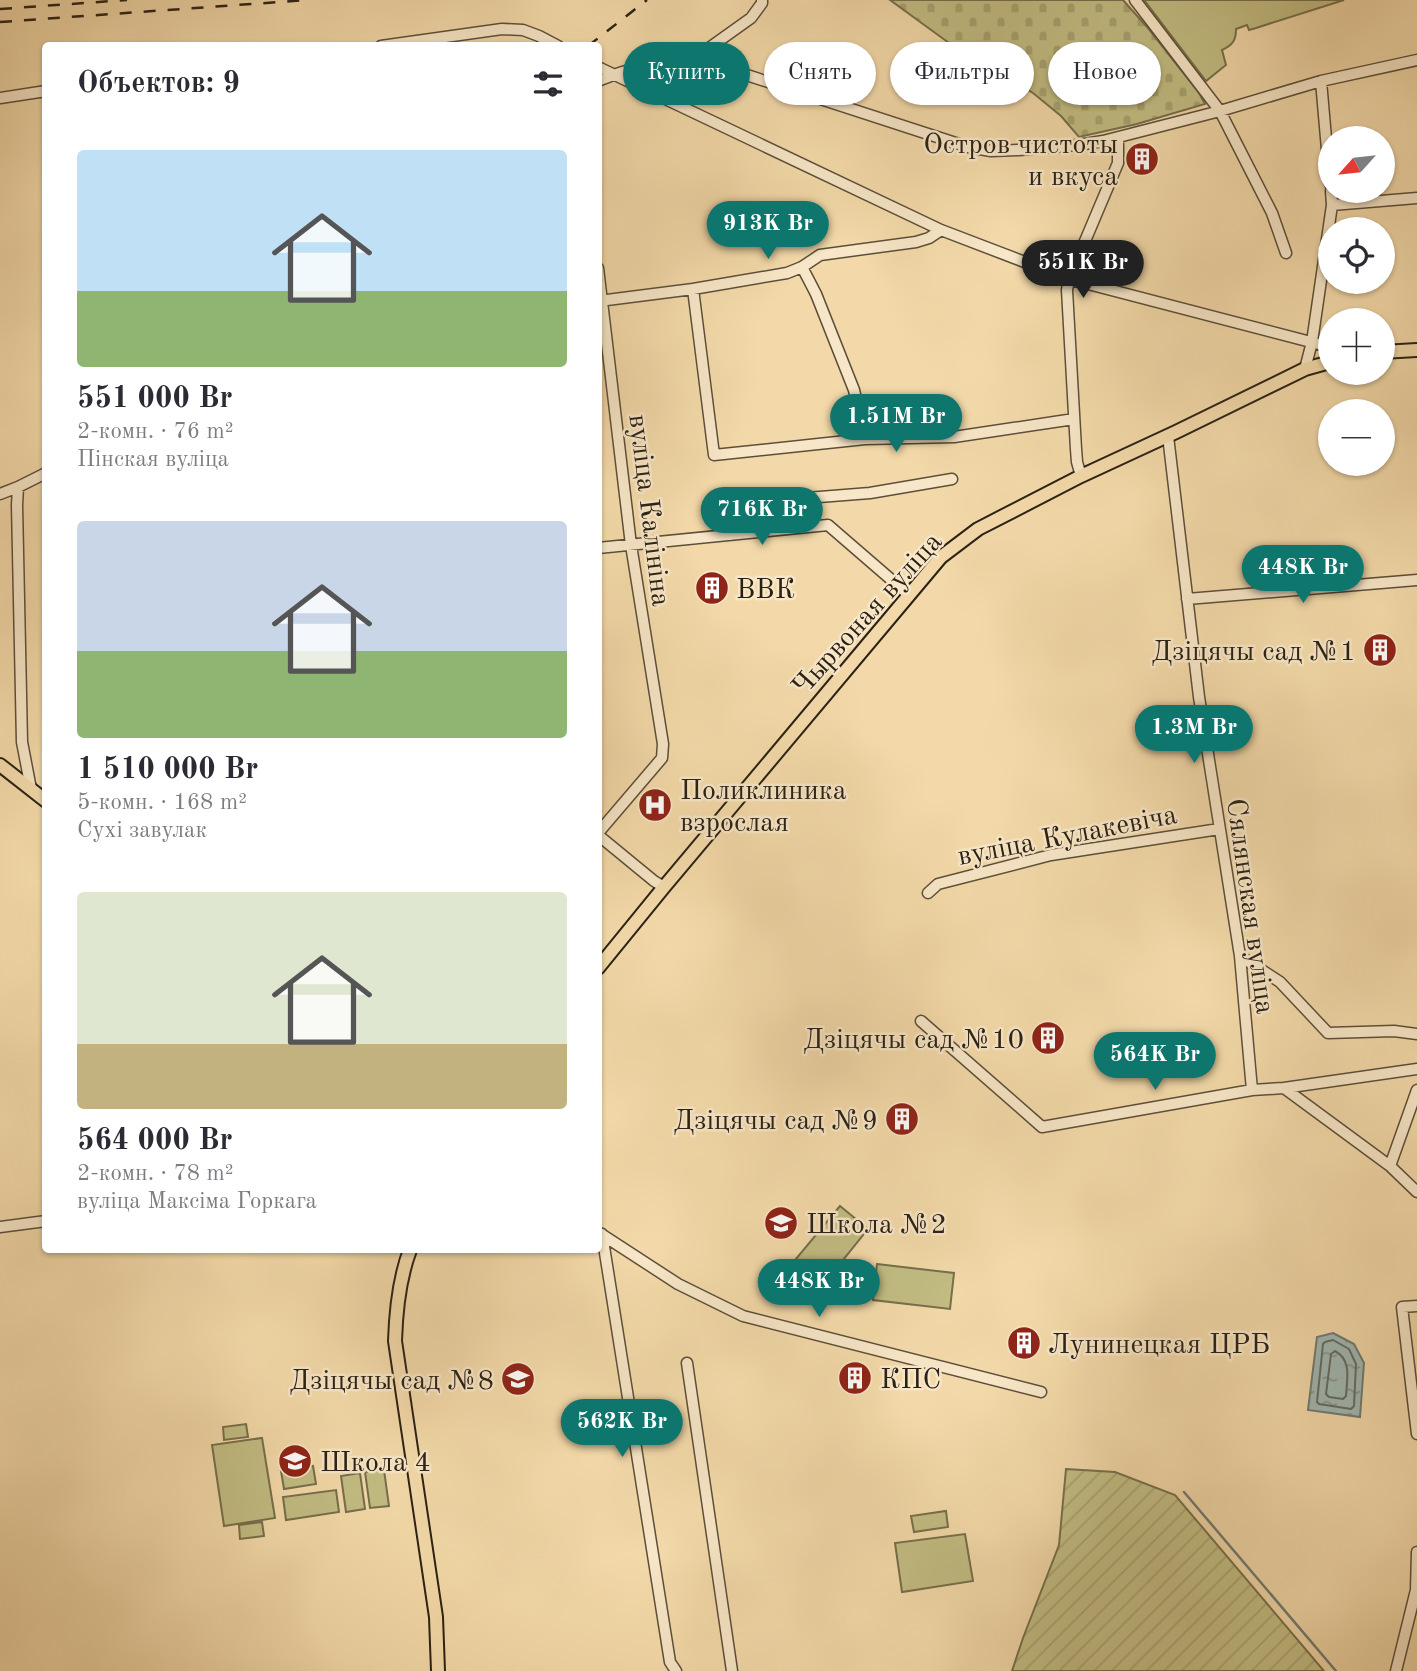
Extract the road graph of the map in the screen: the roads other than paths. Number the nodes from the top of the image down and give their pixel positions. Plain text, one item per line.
1 (762, 0) edge
2 (1135, 0) edge
3 (409, 42) edge
4 (550, 42) edge
5 (717, 42) edge
6 (1417, 60) edge
7 (602, 69) edge
8 (623, 72) edge
9 (614, 74) junction
10 (750, 76) edge
11 (602, 79) edge
12 (1321, 81) junction
13 (42, 92) edge
14 (0, 98) edge
15 (1220, 111) junction
16 (1325, 126) edge
17 (1118, 138) junction
18 (1417, 198) edge
19 (1332, 205) joint
20 (941, 230) junction
21 (1286, 253) dead end
22 (802, 267) junction
23 (1069, 279) junction
24 (693, 289) junction
25 (602, 301) edge
26 (602, 317) edge
27 (1312, 342) junction
28 (1318, 344) edge
29 (1417, 350) edge
30 (1395, 351) edge
31 (1318, 366) edge
32 (1306, 369) junction
33 (1074, 419) junction
34 (1168, 436) junction
35 (865, 439) junction
36 (42, 475) edge
37 (1081, 476) junction
38 (952, 479) dead end
39 (18, 487) junction
40 (0, 494) edge
41 (730, 535) junction
42 (631, 545) junction
43 (602, 548) edge
44 (1417, 580) edge
45 (909, 596) junction
46 (1187, 599) junction
47 (0, 765) edge
48 (31, 789) junction
49 (42, 798) edge
50 (602, 829) edge
51 (1219, 829) junction
52 (602, 837) edge
53 (664, 887) junction
54 (928, 893) dead end
55 (1240, 956) junction
56 (602, 963) edge
57 (921, 1021) dead end
58 (1417, 1034) edge
59 (1417, 1069) edge
60 (1284, 1088) junction
61 (1252, 1090) junction
62 (1417, 1090) edge
63 (1390, 1166) junction
64 (1417, 1192) edge
65 (42, 1221) edge
66 (0, 1227) edge
67 (602, 1234) edge
68 (602, 1245) edge
69 (409, 1253) edge
70 (1417, 1306) edge
71 (687, 1363) dead end
72 (1041, 1392) dead end
73 (1417, 1434) edge
74 (1417, 1552) edge
75 (438, 1671) edge
76 (676, 1671) edge
77 (732, 1671) edge
78 (1396, 1671) edge

1 - 5 street
2 - 15 street
3 - 4 street
6 - 12 street
7 - 9 street
8 - 9 street
9 - 11 street
9 - 20 street
10 - 17 street
12 - 15 street
12 - 16 street
13 - 14 street
15 - 17 street
15 - 21 street
17 - 23 street
18 - 19 street
19 - 27 street
20 - 22 street
20 - 23 street
22 - 24 street
22 - 35 street
23 - 27 street
23 - 33 street
24 - 25 street
24 - 35 street
26 - 42 street, вуліца Калініна
27 - 28 street
27 - 32 street
29 - 30 main road
31 - 32 main road, Чырвоная вуліца
32 - 34 main road, Чырвоная вуліца
33 - 35 street
33 - 37 street
34 - 37 main road, Чырвоная вуліца
34 - 46 street, Сялянская вуліца
36 - 39 street
37 - 45 main road, Чырвоная вуліца
38 - 41 street
39 - 40 street
39 - 48 street
41 - 42 street
41 - 45 street
42 - 43 street
42 - 50 street, вуліца Калініна
44 - 46 street
45 - 53 main road, Чырвоная вуліца
46 - 51 street, Сялянская вуліца
47 - 48 main road
48 - 49 main road
51 - 54 street, вуліца Кулакевіча
51 - 55 street, Сялянская вуліца
52 - 53 street
53 - 56 main road, Чырвоная вуліца
55 - 58 street
55 - 61 street, Сялянская вуліца
57 - 61 street
59 - 60 street
60 - 61 street
60 - 63 street
62 - 63 street
63 - 64 street
65 - 66 street
67 - 72 street
68 - 76 street
69 - 75 main road
70 - 73 street
71 - 77 street
74 - 78 street

